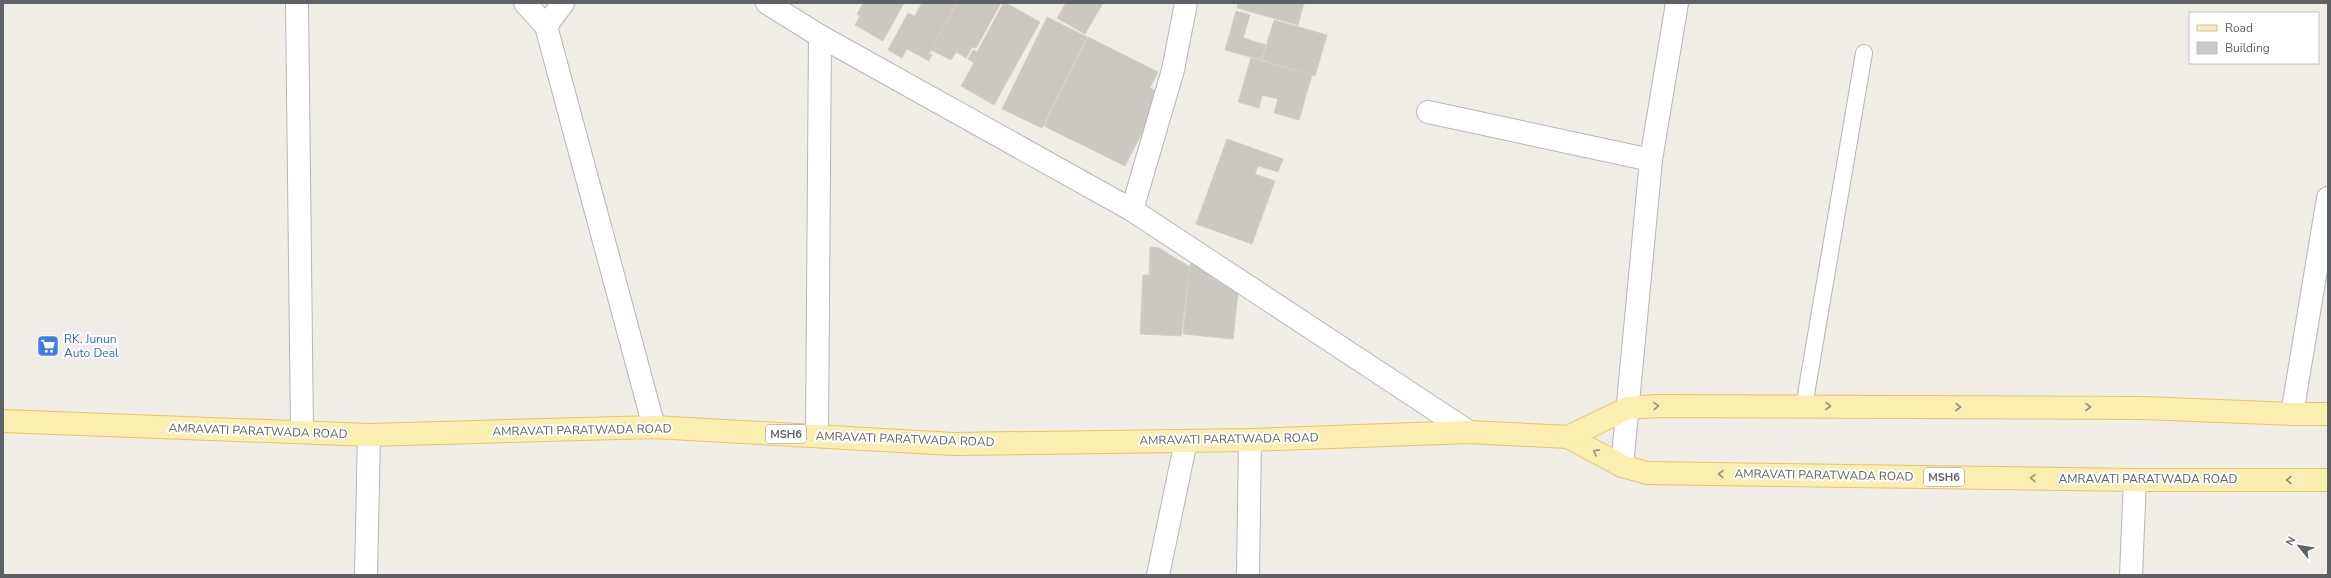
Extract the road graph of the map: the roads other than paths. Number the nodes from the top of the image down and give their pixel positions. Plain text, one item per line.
1 (297, 3) edge
2 (525, 3) edge
3 (563, 3) edge
4 (767, 3) edge
5 (1186, 3) edge
6 (1677, 3) edge
7 (546, 26) junction
8 (820, 36) junction
9 (1864, 53) dead end
10 (1428, 112) dead end
11 (1651, 160) junction
12 (2328, 198) edge
13 (1132, 210) junction
14 (1804, 406) junction
15 (1628, 408) junction
16 (2292, 414) junction
17 (2328, 414) edge
18 (3, 421) edge
19 (654, 427) junction
20 (302, 432) junction
21 (1469, 432) junction
22 (370, 435) junction
23 (817, 436) junction
24 (1568, 437) junction
25 (1250, 440) junction
26 (1186, 441) junction
27 (1622, 466) junction
28 (2135, 480) junction
29 (2328, 480) edge
30 (366, 575) edge
31 (1158, 575) edge
32 (1248, 575) edge
33 (2131, 575) edge

1 - 20 street
2 - 7 street
3 - 7 street
4 - 8 street
5 - 13 street
6 - 11 street
7 - 19 street
8 - 13 street
8 - 23 street
9 - 14 lane
10 - 11 street
11 - 15 street
12 - 16 street
13 - 21 street
15 -> 14 main road, AMRAVATI PARATWADA ROAD / MSH6
14 -> 16 main road, AMRAVATI PARATWADA ROAD / MSH6
15 - 24 main road, AMRAVATI PARATWADA ROAD / MSH6
15 - 27 street
16 - 17 main road, AMRAVATI PARATWADA ROAD / MSH6
18 - 20 main road, AMRAVATI PARATWADA ROAD / MSH6
19 - 22 main road, AMRAVATI PARATWADA ROAD / MSH6
19 - 23 main road, AMRAVATI PARATWADA ROAD / MSH6
20 - 22 main road, AMRAVATI PARATWADA ROAD / MSH6
21 - 24 main road, AMRAVATI PARATWADA ROAD / MSH6
21 - 25 main road, AMRAVATI PARATWADA ROAD / MSH6
22 - 30 street
23 - 26 main road, AMRAVATI PARATWADA ROAD / MSH6
27 -> 24 main road, AMRAVATI PARATWADA ROAD / MSH6
25 - 26 main road, AMRAVATI PARATWADA ROAD / MSH6
25 - 32 street
26 - 31 street
28 -> 27 main road, AMRAVATI PARATWADA ROAD / MSH6
29 -> 28 main road, AMRAVATI PARATWADA ROAD / MSH6
28 - 33 street

